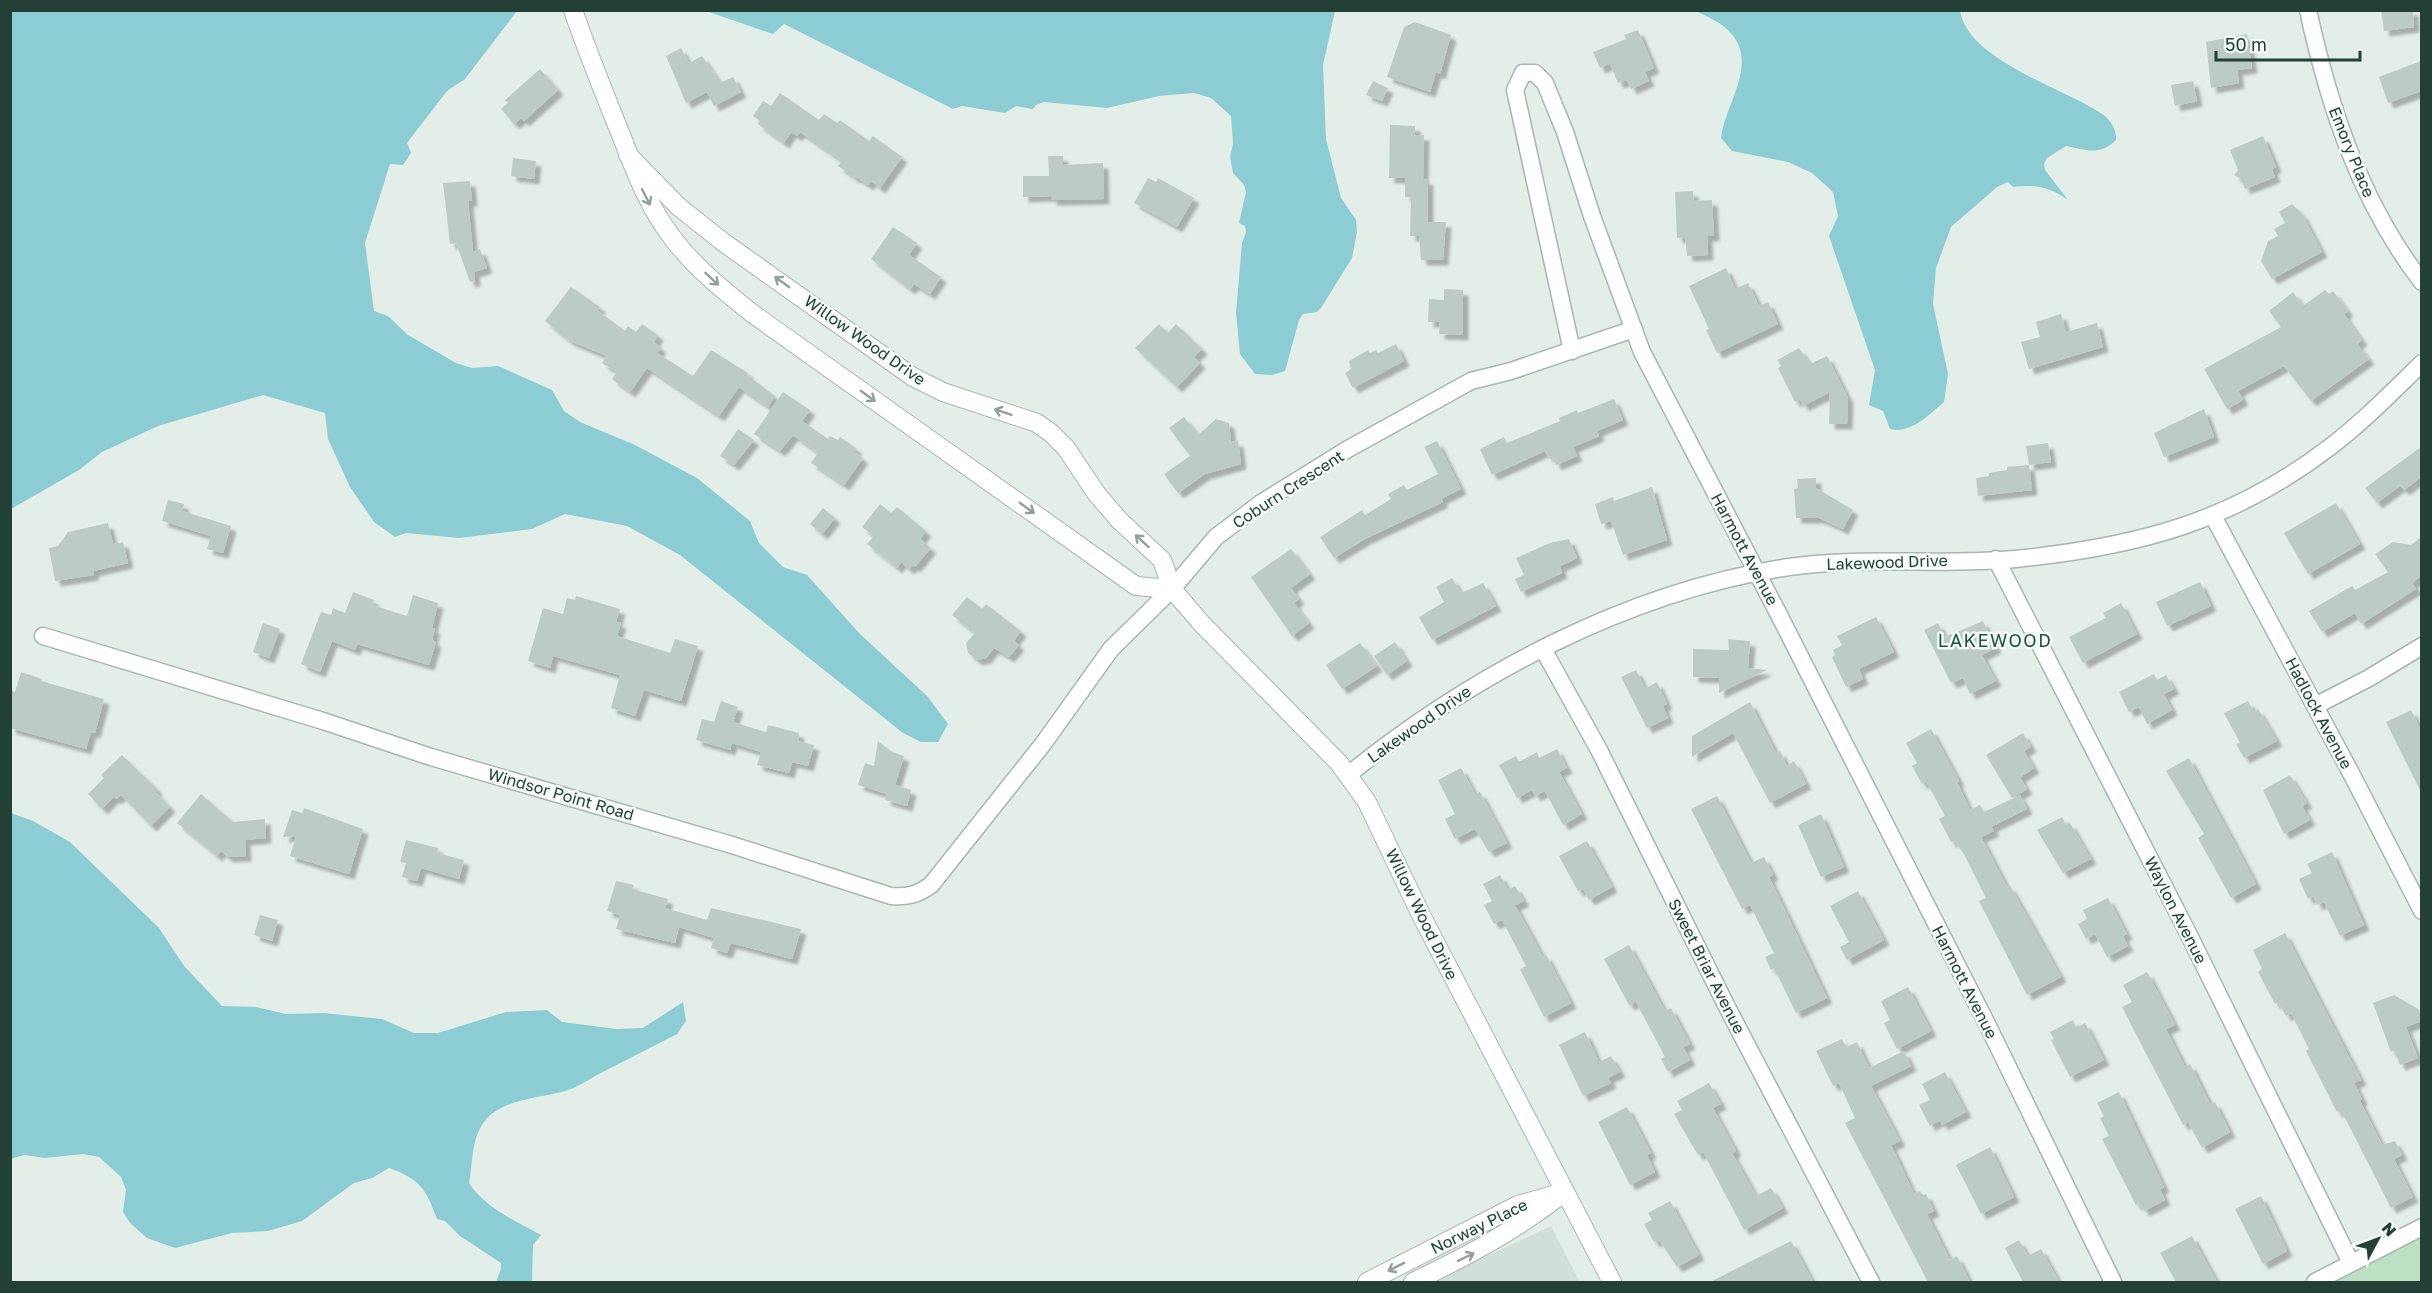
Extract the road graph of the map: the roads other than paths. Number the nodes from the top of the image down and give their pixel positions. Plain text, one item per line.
1 (2308, 10) edge
2 (574, 12) edge
3 (628, 154) junction
4 (2421, 282) edge
5 (1634, 329) junction
6 (1572, 351) junction
7 (2421, 363) edge
8 (2212, 516) junction
9 (1996, 559) junction
10 (1757, 573) junction
11 (1172, 589) junction
12 (43, 636) dead end
13 (2421, 646) edge
14 (1542, 649) junction
15 (2315, 706) junction
16 (1026, 765) joint
17 (1348, 775) junction
18 (2421, 911) edge
19 (1564, 1192) junction
20 (2421, 1227) edge
21 (2350, 1263) junction
22 (1367, 1282) edge
23 (1413, 1282) edge
24 (1612, 1282) edge
25 (1871, 1282) edge
26 (2113, 1282) edge
27 (2315, 1282) edge

1 - 4 street, Emory Place
2 - 3 street, Willow Wood Drive
3 -> 11 street, Willow Wood Drive
11 -> 3 street, Willow Wood Drive
5 - 6 street, Coburn Crescent
5 - 6 street, Harmott Avenue
5 - 10 street, Harmott Avenue
6 - 11 street, Coburn Crescent
7 - 8 street, Lakewood Drive
8 - 9 street, Lakewood Drive
8 - 15 street, Hadlock Avenue
9 - 10 street, Lakewood Drive
9 - 21 street, Waylon Avenue
10 - 14 street, Lakewood Drive
10 - 26 street, Harmott Avenue
11 - 16 street, Coburn Crescent
11 - 17 street, Willow Wood Drive
12 - 16 street, Windsor Point Road
13 - 15 street
14 - 17 street, Lakewood Drive
14 - 25 street, Sweet Briar Avenue
15 - 18 street, Hadlock Avenue
17 - 19 street, Willow Wood Drive
19 -> 22 street, Norway Place
23 -> 19 street, Norway Place
19 - 24 street, Willow Wood Drive
20 - 21 street
21 - 27 street

